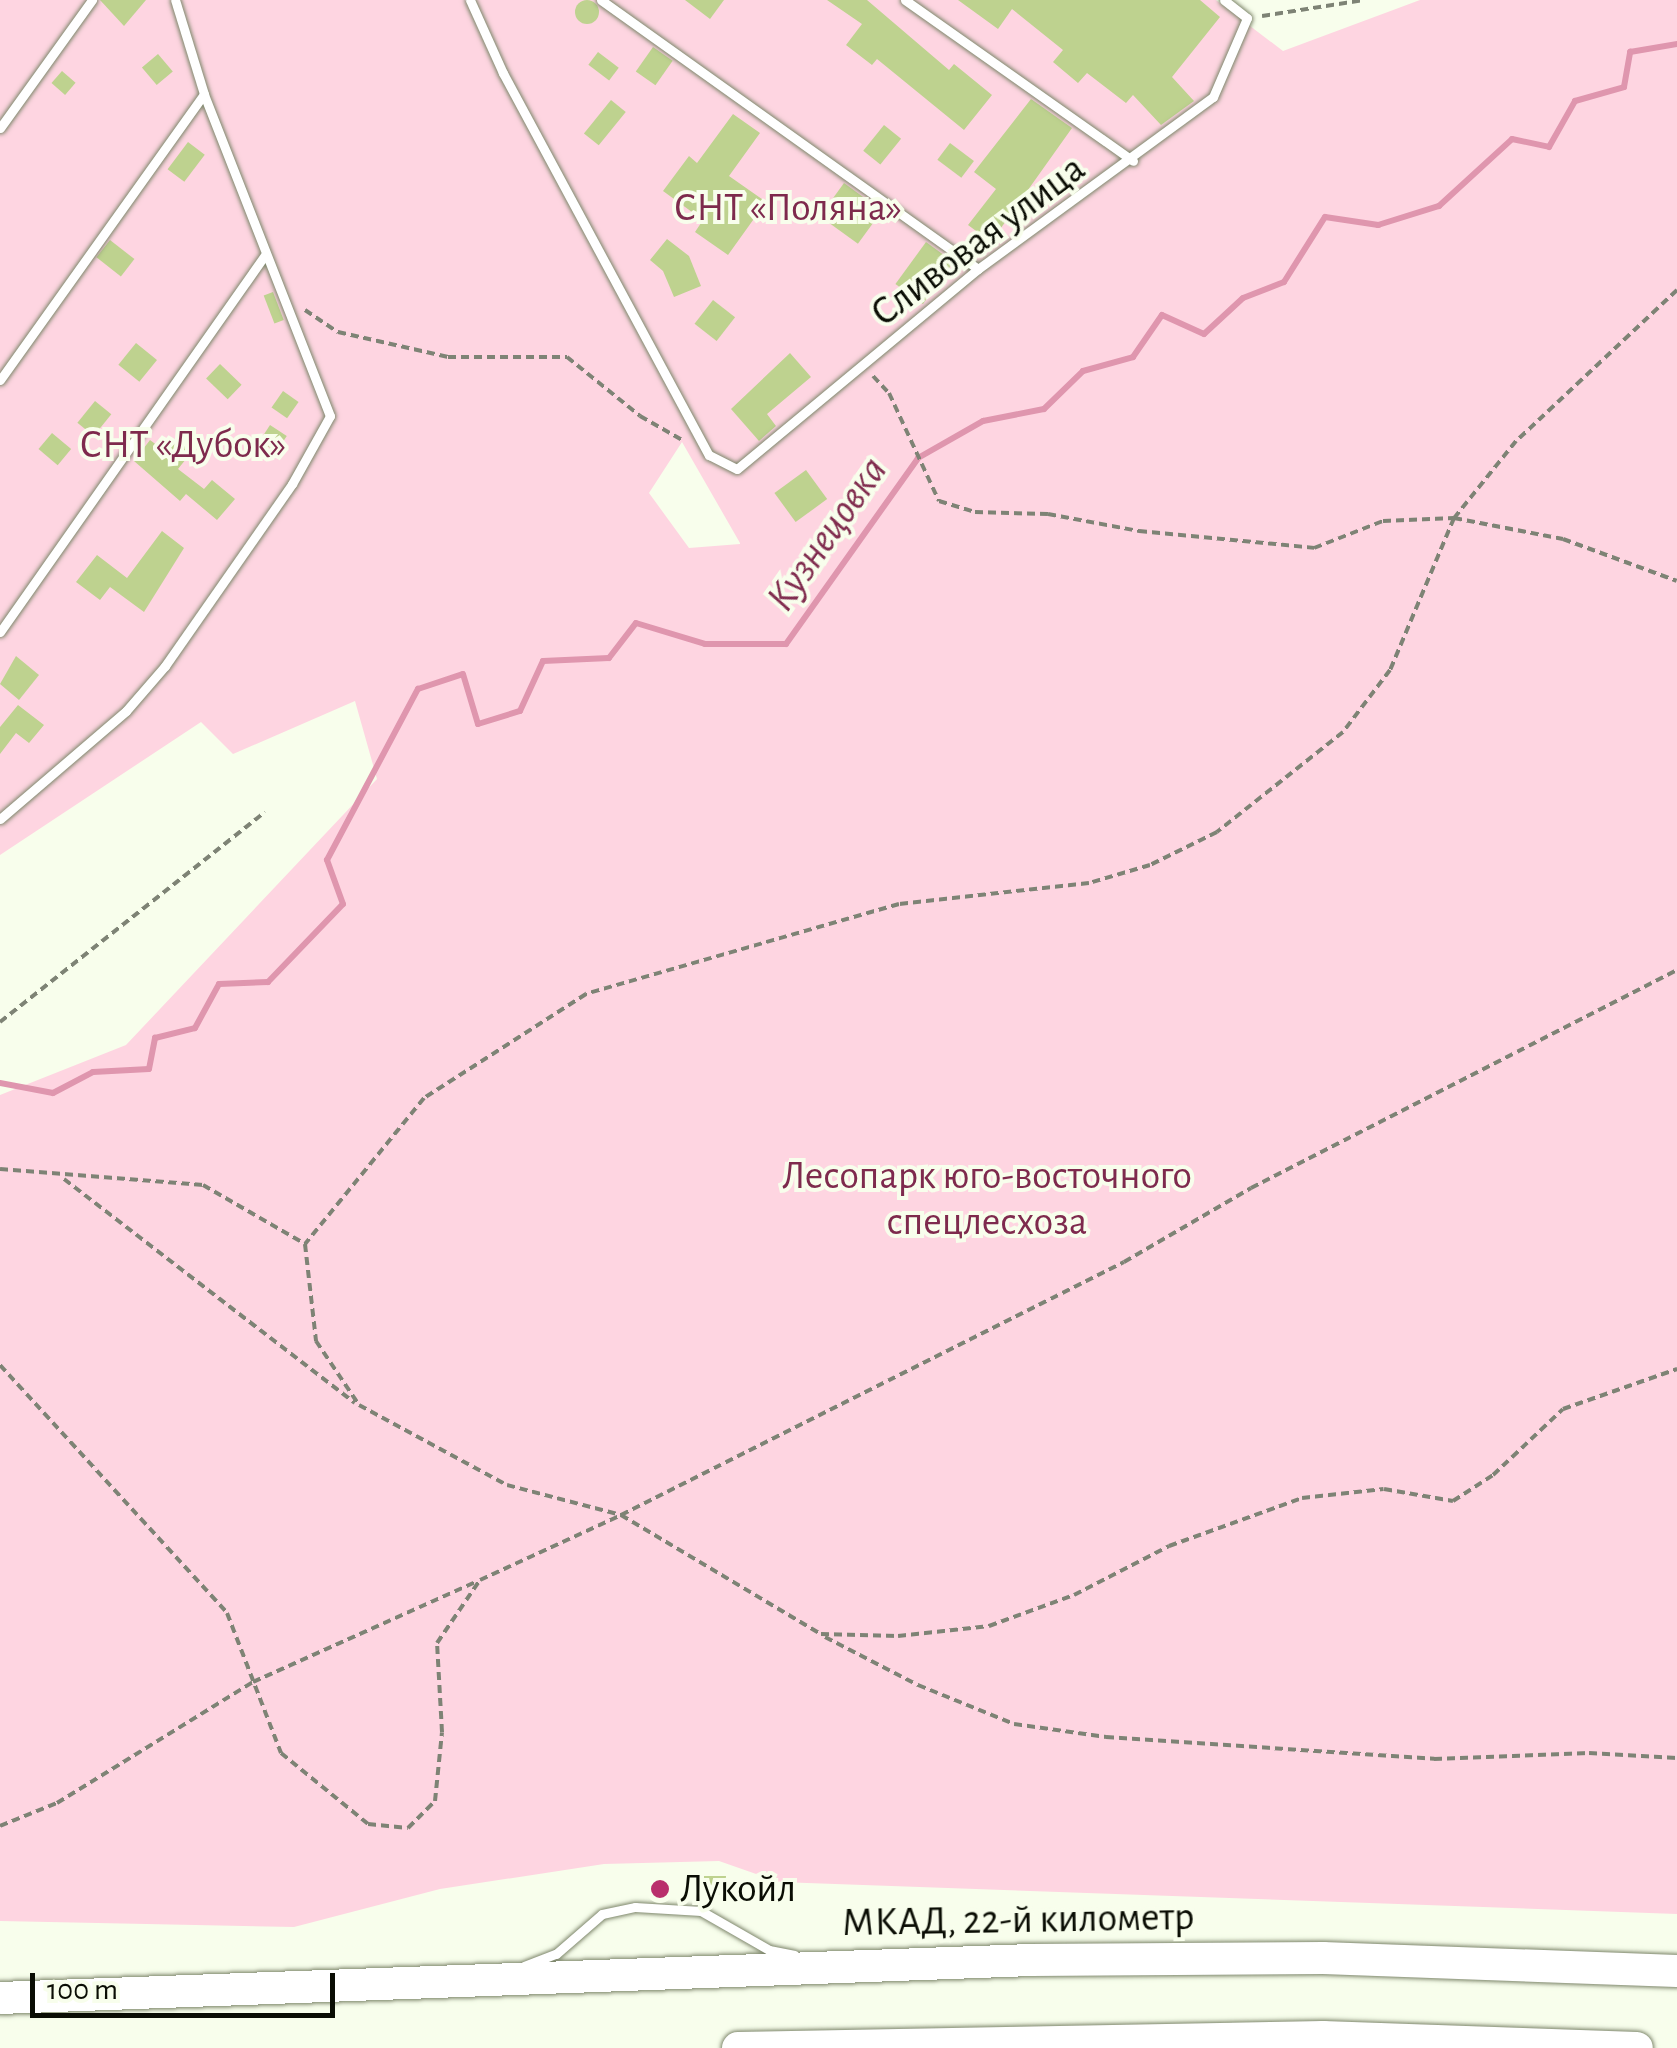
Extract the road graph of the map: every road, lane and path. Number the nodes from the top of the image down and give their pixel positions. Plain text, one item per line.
1 (92, 0) edge
2 (175, 0) edge
3 (470, 0) edge
4 (602, 0) edge
5 (905, 0) edge
6 (1224, 0) edge
7 (1364, 0) edge
8 (1247, 18) junction
9 (204, 94) junction
10 (0, 128) edge
11 (1133, 162) junction
12 (266, 254) junction
13 (978, 270) junction
14 (1677, 290) edge
15 (297, 305) dead end
16 (864, 366) junction
17 (0, 380) edge
18 (710, 455) junction
19 (1454, 518) junction
20 (1677, 581) edge
21 (0, 632) edge
22 (265, 812) dead end
23 (0, 819) edge
24 (1677, 970) edge
25 (0, 1022) edge
26 (0, 1168) edge
27 (64, 1178) junction
28 (305, 1244) junction
29 (0, 1365) edge
30 (1677, 1369) edge
31 (359, 1406) junction
32 (621, 1515) junction
33 (480, 1580) junction
34 (821, 1634) junction
35 (253, 1682) junction
36 (1677, 1758) edge
37 (0, 1826) edge
38 (846, 1965) junction
39 (1677, 1971) edge
40 (497, 1978) junction
41 (0, 1998) edge
42 (738, 2048) edge
43 (1637, 2048) edge

1 - 10 lane
2 - 9 lane
3 - 18 lane
4 - 13 lane
5 - 11 lane
6 - 8 lane
7 - 8 path
8 - 11 lane, Сливовая улица
9 - 12 lane
9 - 17 lane
11 - 13 lane, Сливовая улица
12 - 21 lane
12 - 23 lane
13 - 16 lane, Сливовая улица
14 - 19 path
15 - 18 path
16 - 18 lane, Сливовая улица
16 - 19 path
19 - 20 path
19 - 28 path
22 - 25 path
24 - 32 path
26 - 27 path
27 - 28 path
27 - 31 path
28 - 31 path
29 - 35 path
30 - 34 path
31 - 32 path
32 - 33 path
32 - 34 path
33 - 35 path
33 - 35 path
34 - 36 path
35 - 37 path
38 - 39 highway, МКАД, 22-й километр
38 - 40 highway, МКАД, 22-й километр
38 - 40 lane
40 - 41 highway, МКАД, 22-й километр
42 - 43 highway

